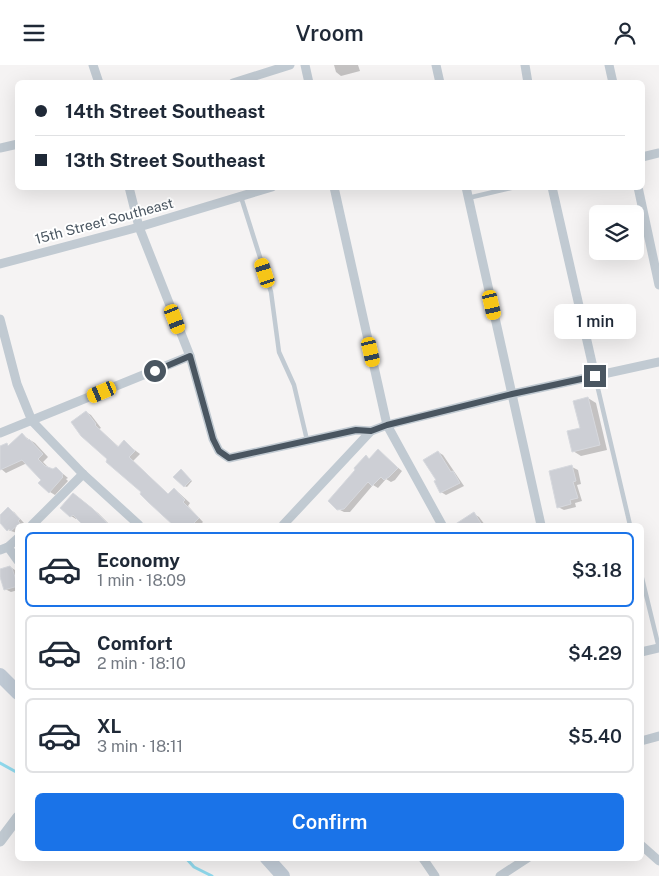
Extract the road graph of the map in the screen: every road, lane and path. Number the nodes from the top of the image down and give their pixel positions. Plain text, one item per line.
1 (93, 65) edge
2 (290, 65) edge
3 (305, 65) edge
4 (436, 65) edge
5 (525, 65) edge
6 (609, 65) edge
7 (97, 80) edge
8 (242, 80) edge
9 (308, 80) edge
10 (439, 80) edge
11 (528, 80) edge
12 (612, 80) edge
13 (15, 144) edge
14 (0, 148) edge
15 (659, 153) edge
16 (645, 156) edge
17 (130, 190) edge
18 (263, 190) edge
19 (335, 190) edge
20 (467, 190) edge
21 (502, 190) edge
22 (553, 190) edge
23 (639, 190) edge
24 (241, 197) junction
25 (468, 198) junction
26 (139, 227) junction
27 (0, 264) edge
28 (659, 285) edge
29 (0, 319) edge
30 (190, 356) junction
31 (659, 362) edge
32 (595, 376) junction
33 (512, 394) junction
34 (32, 421) junction
35 (387, 425) junction
36 (371, 431) junction
37 (0, 433) edge
38 (308, 441) junction
39 (83, 474) junction
40 (34, 523) edge
41 (137, 523) edge
42 (285, 523) edge
43 (441, 523) edge
44 (541, 523) edge
45 (630, 523) edge
46 (15, 541) edge
47 (4, 549) edge
48 (15, 558) edge
49 (644, 586) edge
50 (659, 648) edge
51 (644, 651) edge
52 (0, 675) edge
53 (15, 690) edge
54 (659, 736) edge
55 (644, 740) edge
56 (15, 821) edge
57 (0, 841) edge
58 (644, 848) edge
59 (270, 861) edge
60 (425, 861) edge
61 (522, 861) edge
62 (659, 861) edge
63 (284, 876) edge
64 (435, 876) edge
65 (500, 876) edge

1 - 7 street
2 - 8 street
3 - 9 street
4 - 10 street
5 - 11 street
6 - 12 street
13 - 14 street
15 - 16 street
17 - 26 street
18 - 24 street, 15th Street Southeast
19 - 35 street
20 - 25 street
21 - 25 lane
22 - 32 street
23 - 28 street
24 - 26 street, 15th Street Southeast
24 - 38 lane
25 - 33 street
26 - 27 street, 15th Street Southeast
26 - 30 street
29 - 34 street
30 - 34 street
30 - 38 street
31 - 32 street
32 - 33 street
32 - 45 lane
33 - 35 street
33 - 44 street
34 - 37 street
34 - 39 street
35 - 36 street
35 - 43 street
36 - 38 street
36 - 42 street
39 - 40 street
39 - 41 street
46 - 47 street
47 - 48 street
49 - 50 lane
50 - 51 street
52 - 53 main road
54 - 55 street
56 - 57 street
58 - 62 street
59 - 63 main road
60 - 64 street
61 - 65 street

